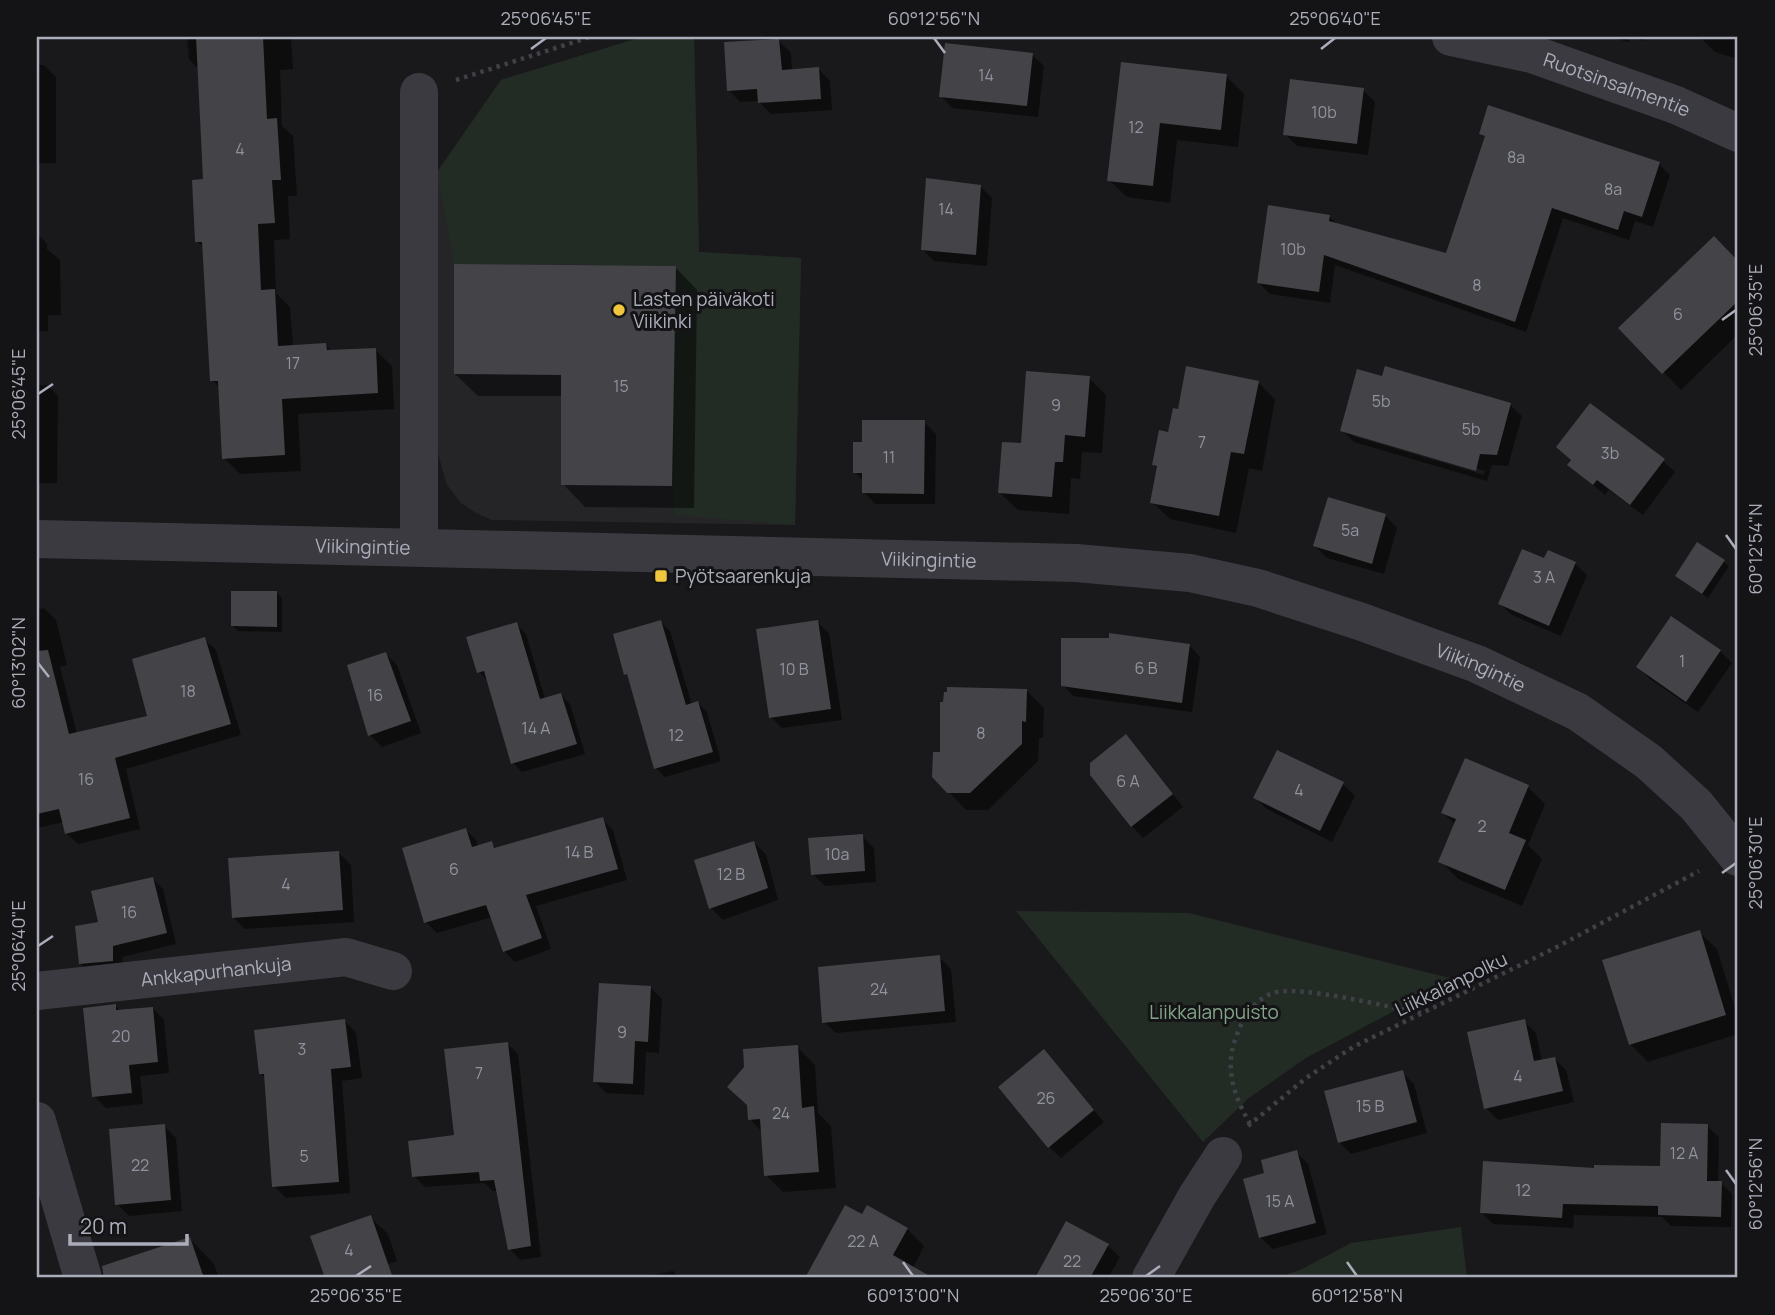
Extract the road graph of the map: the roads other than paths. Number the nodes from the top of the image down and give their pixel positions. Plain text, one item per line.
1 (1451, 37) edge
2 (419, 92) road end
3 (1738, 132) edge
4 (37, 539) edge
5 (419, 546) junction
6 (1738, 857) edge
7 (393, 971) dead end
8 (37, 990) edge
9 (38, 1129) edge
10 (1223, 1156) road end
11 (83, 1278) edge
12 (1151, 1278) edge

1 - 3 street, Ruotsinsalmentie
2 - 5 street
4 - 5 street, Viikingintie
5 - 6 street, Viikingintie
7 - 8 street, Ankkapurhankuja
9 - 11 street
10 - 12 street

